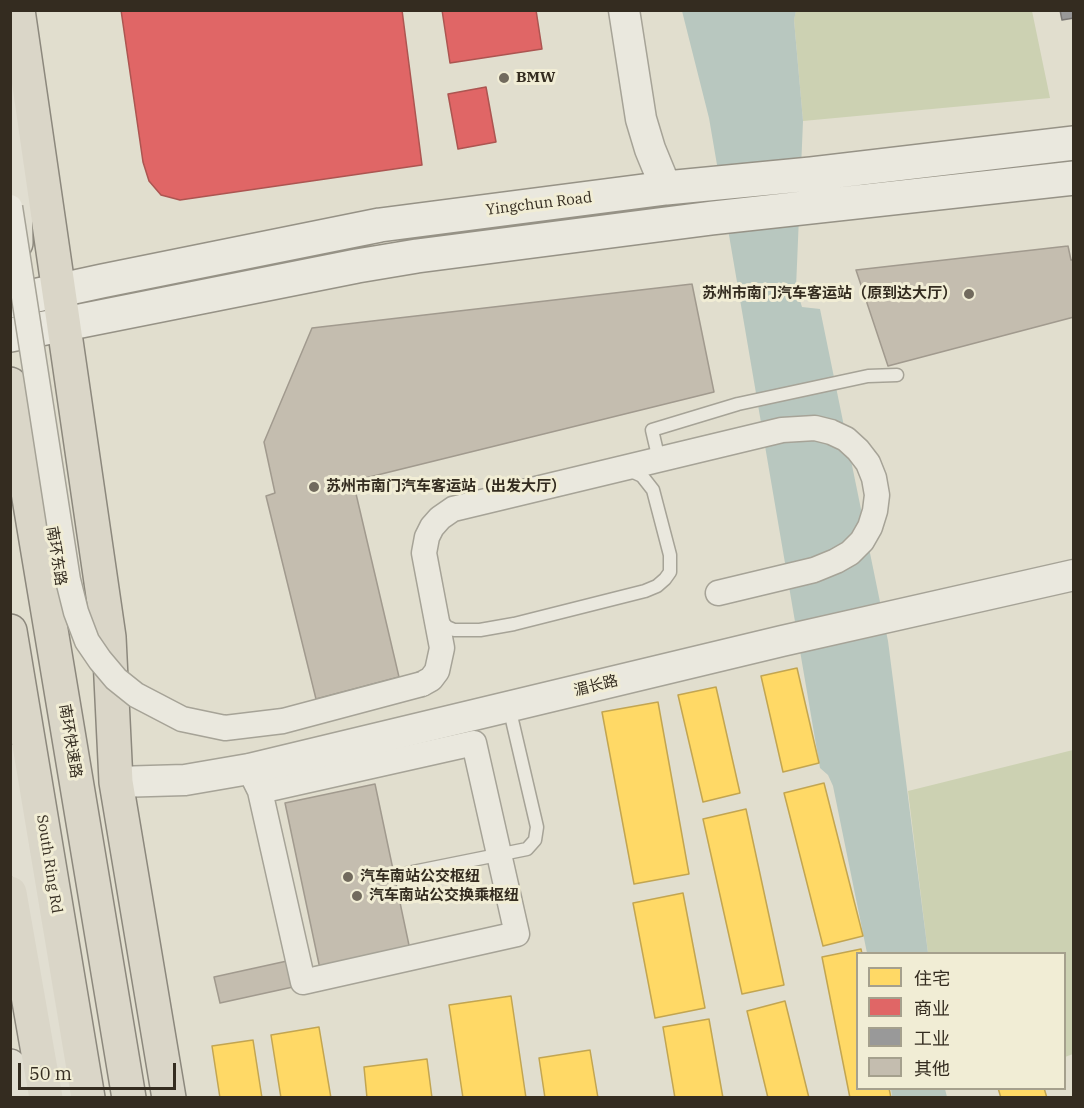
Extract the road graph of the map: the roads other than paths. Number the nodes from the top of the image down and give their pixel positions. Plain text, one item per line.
1 (11, 10) edge
2 (18, 10) edge
3 (624, 10) edge
4 (11, 23) edge
5 (1074, 143) edge
6 (1074, 178) edge
7 (666, 188) junction
8 (10, 207) edge
9 (58, 290) junction
10 (14, 300) edge
11 (63, 326) junction
12 (16, 335) edge
13 (897, 375) dead end
14 (10, 384) edge
15 (659, 460) junction
16 (614, 470) junction
17 (1074, 574) edge
18 (718, 593) dead end
19 (435, 610) junction
20 (10, 631) edge
21 (509, 707) junction
22 (10, 761) edge
23 (254, 780) junction
24 (116, 782) junction
25 (499, 854) junction
26 (398, 874) dead end
27 (10, 893) edge
28 (10, 1066) edge
29 (16, 1098) edge
30 (46, 1098) edge
31 (65, 1098) edge
32 (88, 1098) edge
33 (129, 1098) edge
34 (142, 1098) edge
35 (169, 1098) edge
36 (179, 1098) edge

1 - 4 main road, 南环东路
2 - 9 highway
3 - 7 street
4 - 10 main road, 南环东路
5 - 7 main road, Yingchun Road
6 - 11 main road
7 - 9 main road, Yingchun Road
8 - 19 street, bridge
9 - 10 main road, Yingchun Road
9 - 11 highway
10 - 12 main road, 南环东路
11 - 12 main road
11 - 24 highway
12 - 34 main road, 南环东路
13 - 15 lane
14 - 33 highway, 南环快速路
15 - 16 street
15 - 18 street
16 - 19 street
16 - 19 lane
17 - 21 street, 湄长路
20 - 32 highway, South Ring Rd
21 - 23 street, 湄长路
21 - 25 lane
22 - 31 main road
23 - 24 street, 湄长路
23 - 25 street
23 - 25 street
24 - 35 highway
24 - 36 main road
25 - 26 lane
27 - 30 highway
28 - 29 main road

